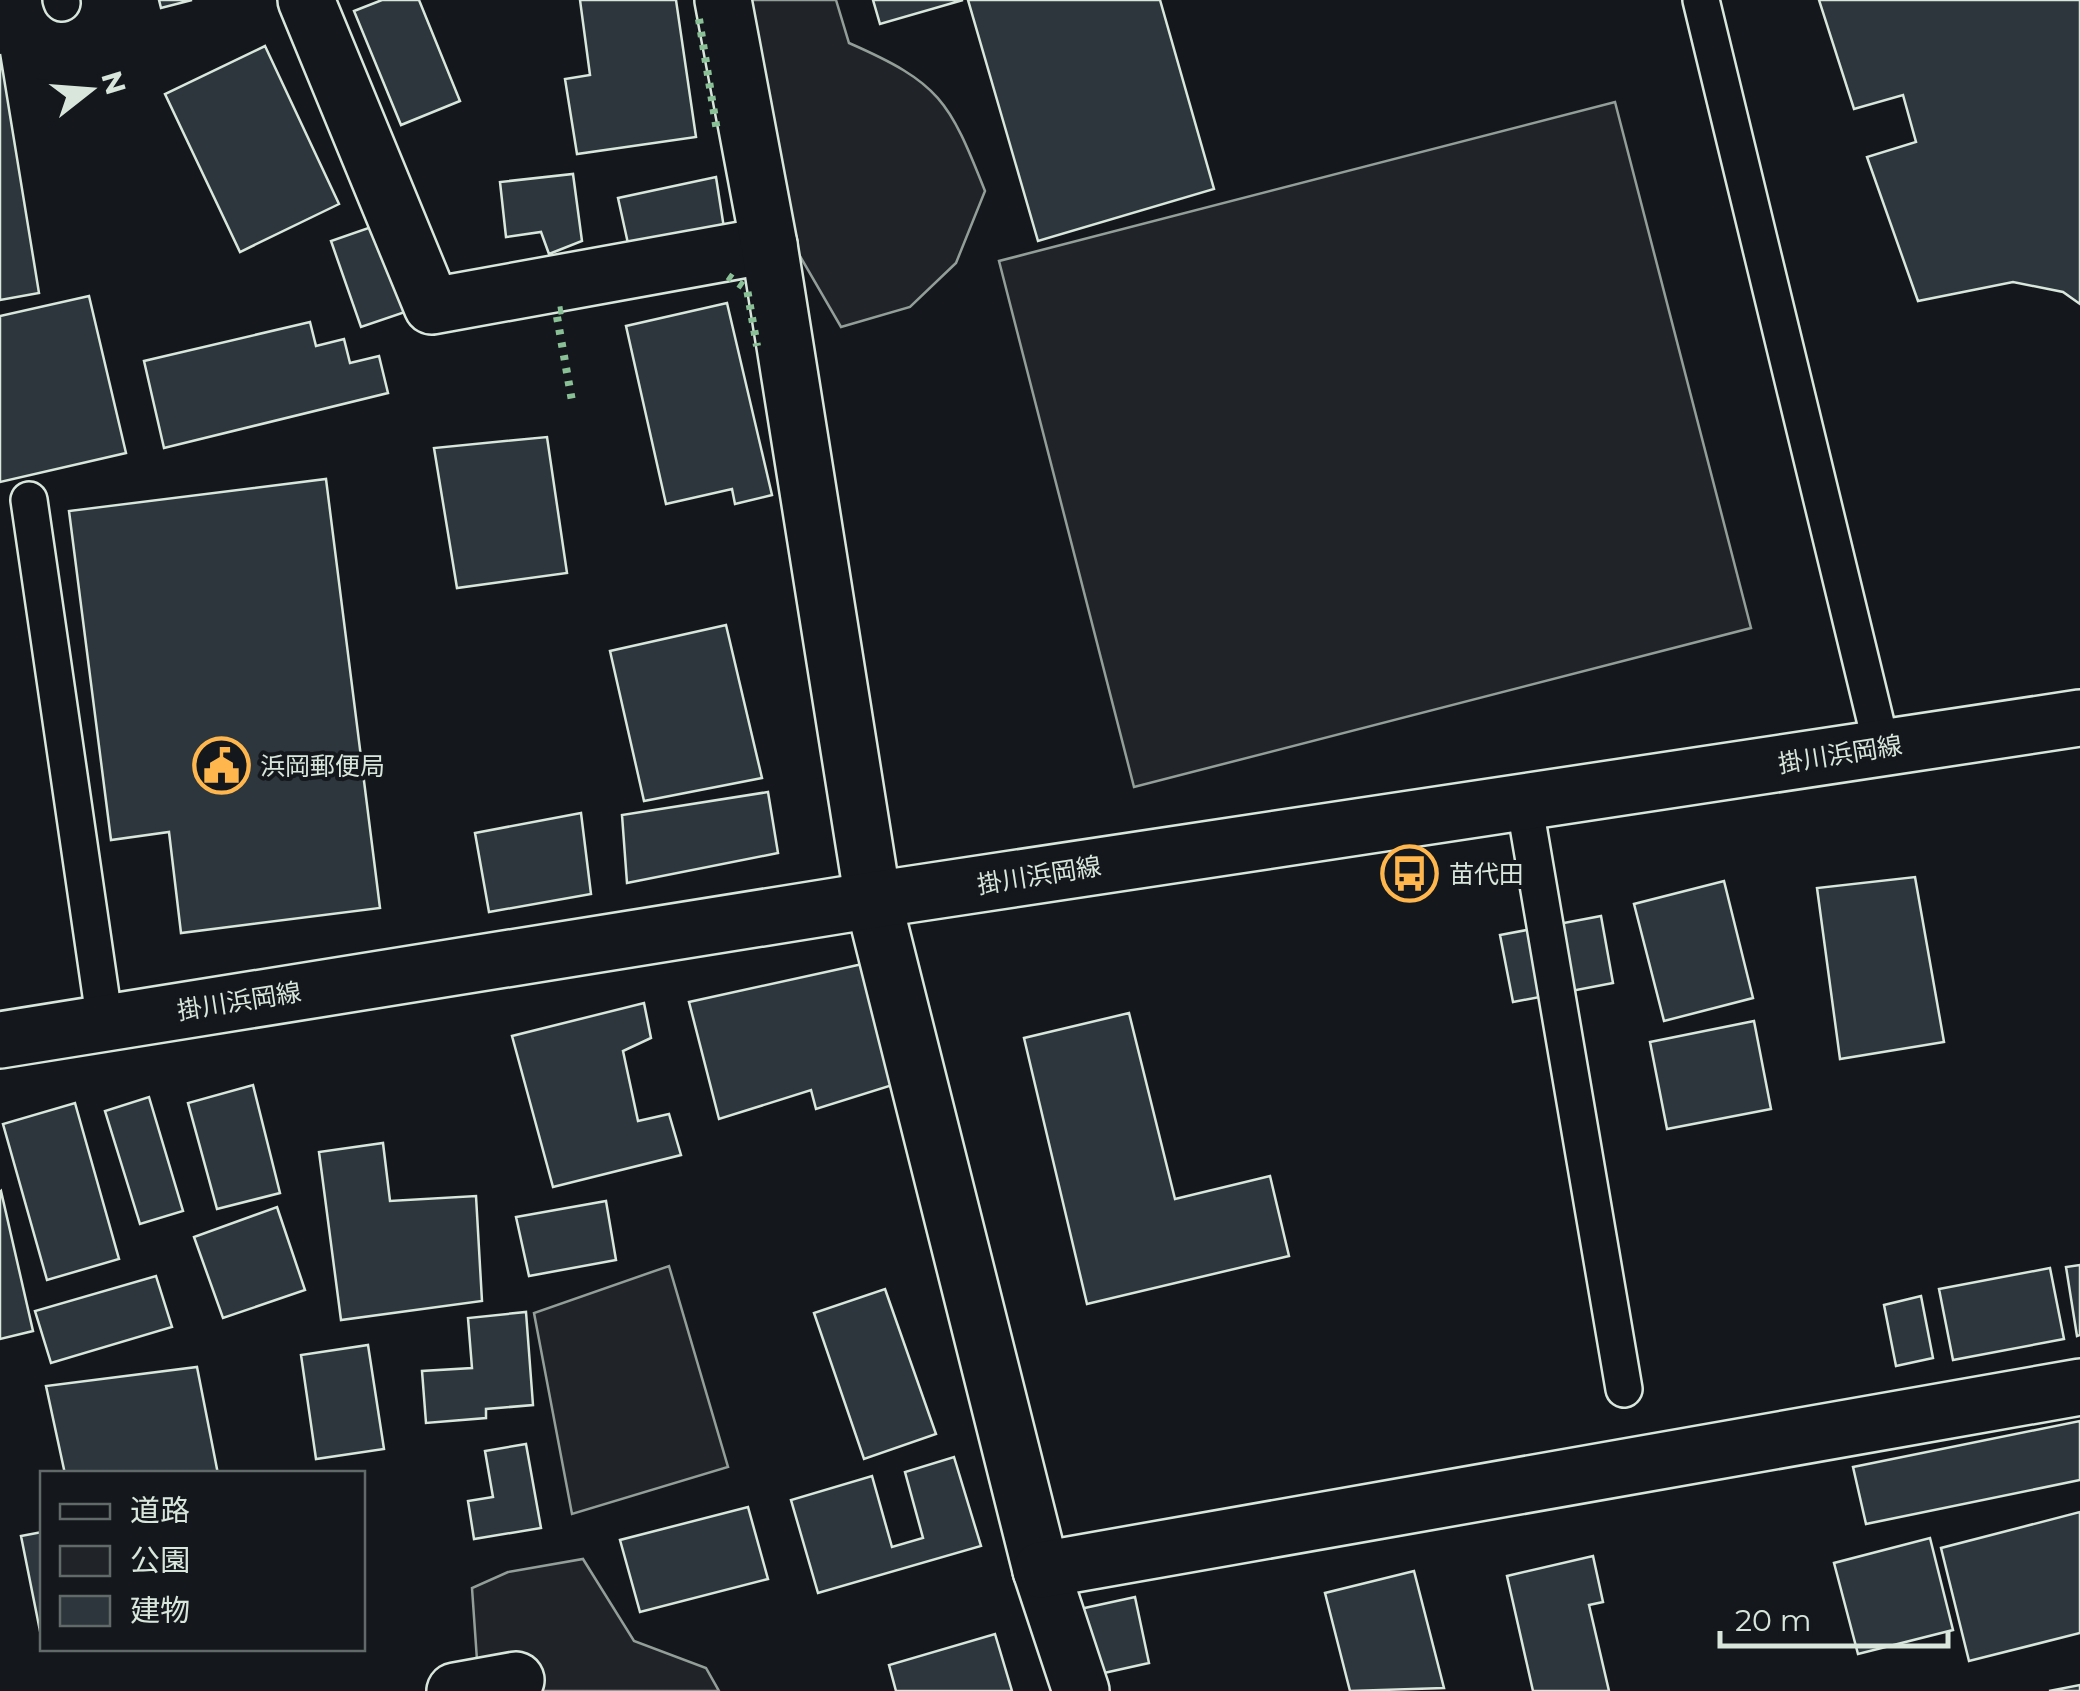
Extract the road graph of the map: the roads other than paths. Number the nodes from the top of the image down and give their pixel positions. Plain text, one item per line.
1 (306, 0) edge
2 (723, 0) edge
3 (1701, 0) edge
4 (769, 245) junction
5 (29, 500) dead end
6 (2080, 718) edge
7 (1882, 748) junction
8 (1524, 802) junction
9 (873, 900) junction
10 (105, 1023) junction
11 (0, 1040) edge
12 (2080, 1387) edge
13 (1624, 1389) dead end
14 (1041, 1570) junction
15 (517, 1686) edge
16 (455, 1691) edge
17 (1081, 1691) edge

1 - 4 street
2 - 4 street
3 - 7 lane
4 - 9 street
5 - 10 lane
6 - 7 street, 掛川浜岡線
7 - 8 street, 掛川浜岡線
8 - 9 street, 掛川浜岡線
8 - 13 lane
9 - 10 street, 掛川浜岡線
9 - 14 street
10 - 11 street, 掛川浜岡線
12 - 14 street
14 - 17 street
15 - 16 street

